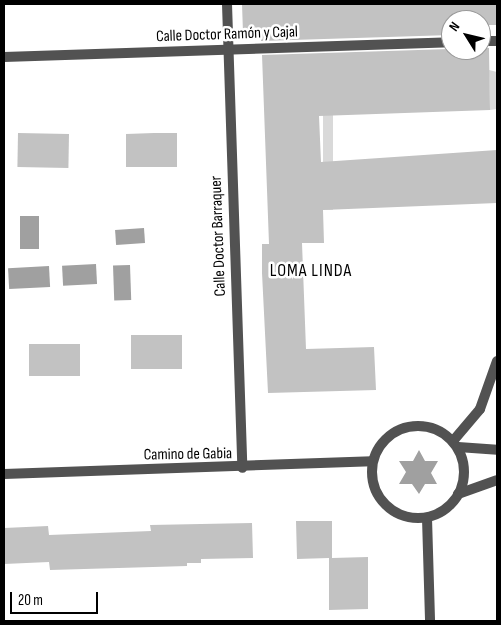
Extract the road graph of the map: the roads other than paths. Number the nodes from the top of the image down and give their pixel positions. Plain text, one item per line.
1 (226, 4) edge
2 (441, 42) edge
3 (228, 50) junction
4 (4, 57) edge
5 (497, 360) edge
6 (455, 444) junction
7 (497, 450) edge
8 (372, 462) junction
9 (242, 468) junction
10 (4, 474) edge
11 (497, 480) edge
12 (458, 494) junction
13 (427, 518) junction
14 (430, 621) edge

1 - 3 street, Calle Doctor Barraquer
2 - 3 street, Calle Doctor Ramón y Cajal
3 - 4 street, Calle Doctor Ramón y Cajal
3 - 9 street, Calle Doctor Barraquer
5 - 6 street
6 - 7 street
6 - 8 street
6 - 12 street
8 - 9 street, Camino de Gabia
8 - 13 street
9 - 10 street, Camino de Gabia
11 - 12 street
12 - 13 street
13 - 14 street

